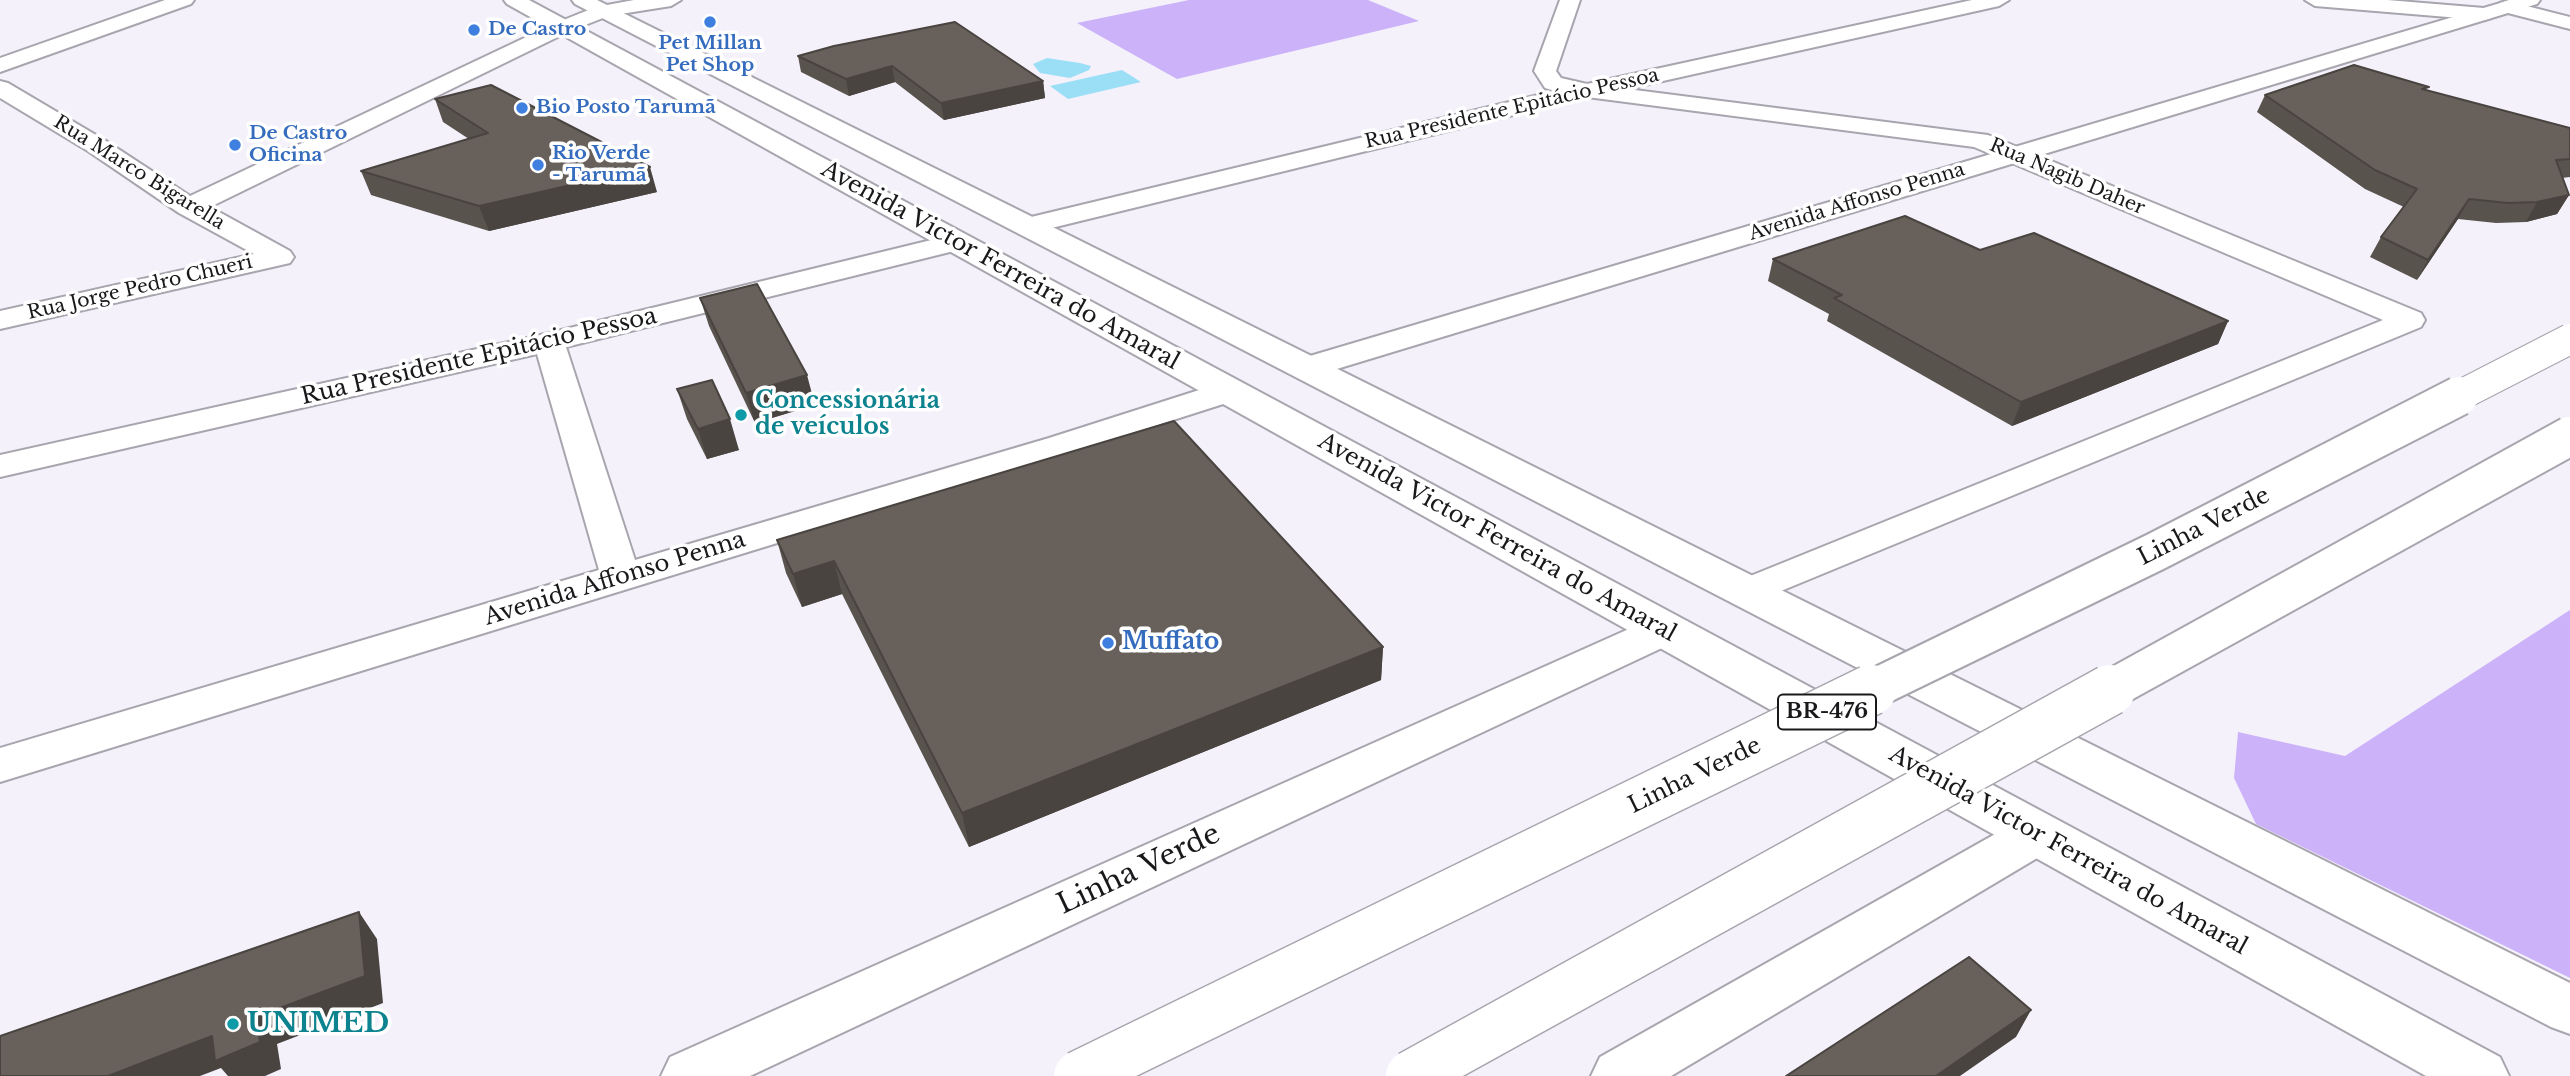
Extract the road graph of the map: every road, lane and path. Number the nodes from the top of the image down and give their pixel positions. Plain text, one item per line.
1 (184, 0) edge
2 (514, 0) edge
3 (670, 0) edge
4 (1570, 0) edge
5 (1999, 0) edge
6 (2315, 0) edge
7 (2530, 0) edge
8 (592, 5) edge
9 (2507, 7) junction
10 (2484, 14) junction
11 (2570, 23) edge
12 (563, 27) junction
13 (0, 65) edge
14 (0, 88) edge
15 (1581, 92) junction
16 (2016, 155) junction
17 (189, 207) junction
18 (1027, 226) junction
19 (956, 242) junction
20 (279, 257) joint
21 (0, 320) edge
22 (2570, 339) edge
23 (548, 342) junction
24 (1305, 368) junction
25 (1230, 391) junction
26 (2570, 436) edge
27 (0, 466) edge
28 (621, 577) junction
29 (1747, 592) junction
30 (1664, 629) junction
31 (0, 765) edge
32 (2037, 834) junction
33 (2570, 1010) edge
34 (690, 1076) edge
35 (1079, 1076) edge
36 (1410, 1076) edge
37 (1620, 1076) edge
38 (2480, 1076) edge

1 - 13 main road
2 - 12 main road, Avenida Victor Ferreira do Amaral
3 - 8 main road
4 - 15 main road
5 - 15 main road, Rua Presidente Epitácio Pessoa
6 - 10 main road
7 - 9 main road, Avenida Affonso Penna
8 - 12 main road
8 - 18 main road, Avenida Victor Ferreira do Amaral
9 - 10 main road, Avenida Affonso Penna
9 - 11 main road
10 - 16 main road, Avenida Affonso Penna
12 - 17 main road
12 - 19 main road, Avenida Victor Ferreira do Amaral
14 - 17 main road, Rua Marco Bigarella
15 - 16 main road, Rua Nagib Daher
15 - 18 main road, Rua Presidente Epitácio Pessoa
16 - 24 main road, Avenida Affonso Penna
16 - 29 main road, Rua Nagib Daher
17 - 20 main road, Rua Marco Bigarella
18 - 24 main road, Avenida Victor Ferreira do Amaral
19 - 23 main road, Rua Presidente Epitácio Pessoa
19 - 25 main road, Avenida Victor Ferreira do Amaral
20 - 21 main road, Rua Jorge Pedro Chueri
22 - 35 main road, Linha Verde / BR-476, bridge
23 - 27 main road, Rua Presidente Epitácio Pessoa
23 - 28 main road
24 - 29 main road, Avenida Victor Ferreira do Amaral
25 - 28 main road, Avenida Affonso Penna
25 - 30 main road, Avenida Victor Ferreira do Amaral
26 - 36 main road, bridge
28 - 31 main road, Avenida Affonso Penna
29 - 33 main road, Avenida Victor Ferreira do Amaral
30 - 32 main road, Avenida Victor Ferreira do Amaral
30 - 34 main road, Linha Verde
32 - 37 main road
32 - 38 main road, Avenida Victor Ferreira do Amaral

